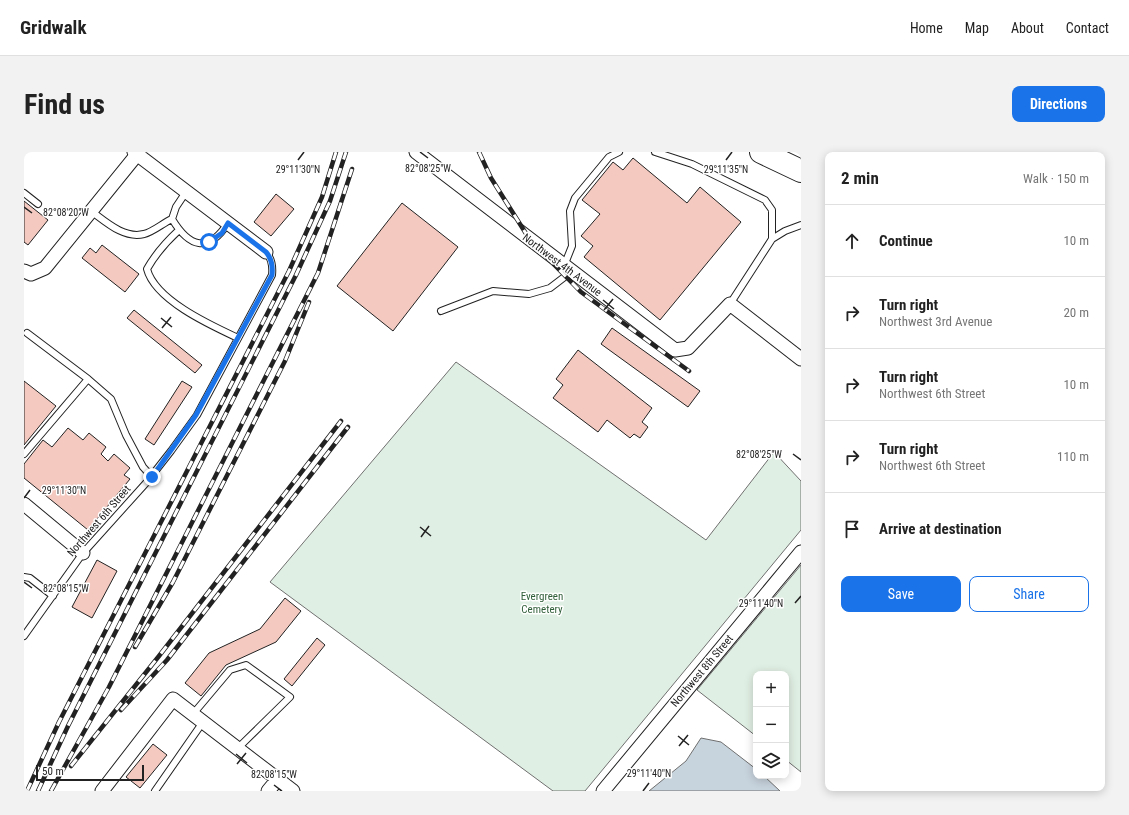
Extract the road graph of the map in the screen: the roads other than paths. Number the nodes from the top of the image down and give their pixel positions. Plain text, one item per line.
1 (416, 152) edge
2 (619, 152) edge
3 (655, 152) edge
4 (761, 152) edge
5 (137, 153) edge
6 (801, 171) edge
7 (186, 192) junction
8 (24, 193) edge
9 (38, 204) dead end
10 (91, 211) junction
11 (172, 219) junction
12 (228, 223) junction
13 (801, 225) edge
14 (179, 230) junction
15 (772, 239) junction
16 (266, 252) joint
17 (568, 269) junction
18 (28, 272) edge
19 (730, 304) junction
20 (441, 311) dead end
21 (27, 333) dead end
22 (238, 338) junction
23 (801, 359) edge
24 (88, 379) junction
25 (24, 454) edge
26 (152, 477) junction
27 (24, 504) edge
28 (801, 552) edge
29 (83, 553) junction
30 (24, 577) edge
31 (53, 596) junction
32 (24, 636) edge
33 (198, 718) junction
34 (238, 748) junction
35 (278, 779) junction
36 (102, 791) edge
37 (155, 791) edge
38 (268, 791) edge
39 (293, 791) edge
40 (603, 791) edge

1 - 17 street, Northwest 4th Avenue
2 - 17 lane
3 - 15 lane
4 - 6 highway
5 - 7 street
5 - 10 street
7 - 11 lane
7 - 12 street
8 - 9 lane
10 - 11 lane
10 - 18 street
11 - 14 lane
12 - 14 lane
12 - 16 street
13 - 15 lane
14 - 22 lane
15 - 19 lane
16 - 22 lane, Northwest 6th Street
17 - 19 street, Northwest 4th Avenue
17 - 20 lane
19 - 23 street
21 - 24 lane
22 - 26 lane, Northwest 6th Street
24 - 25 lane
24 - 26 lane
26 - 29 lane, Northwest 6th Street
27 - 29 street
28 - 40 street, Northwest 8th Street
29 - 31 lane, Northwest 6th Street
30 - 31 lane
31 - 32 lane, Northwest 6th Street
33 - 34 street
33 - 34 lane
33 - 36 street
33 - 37 lane
34 - 35 street
35 - 38 street
35 - 39 street

